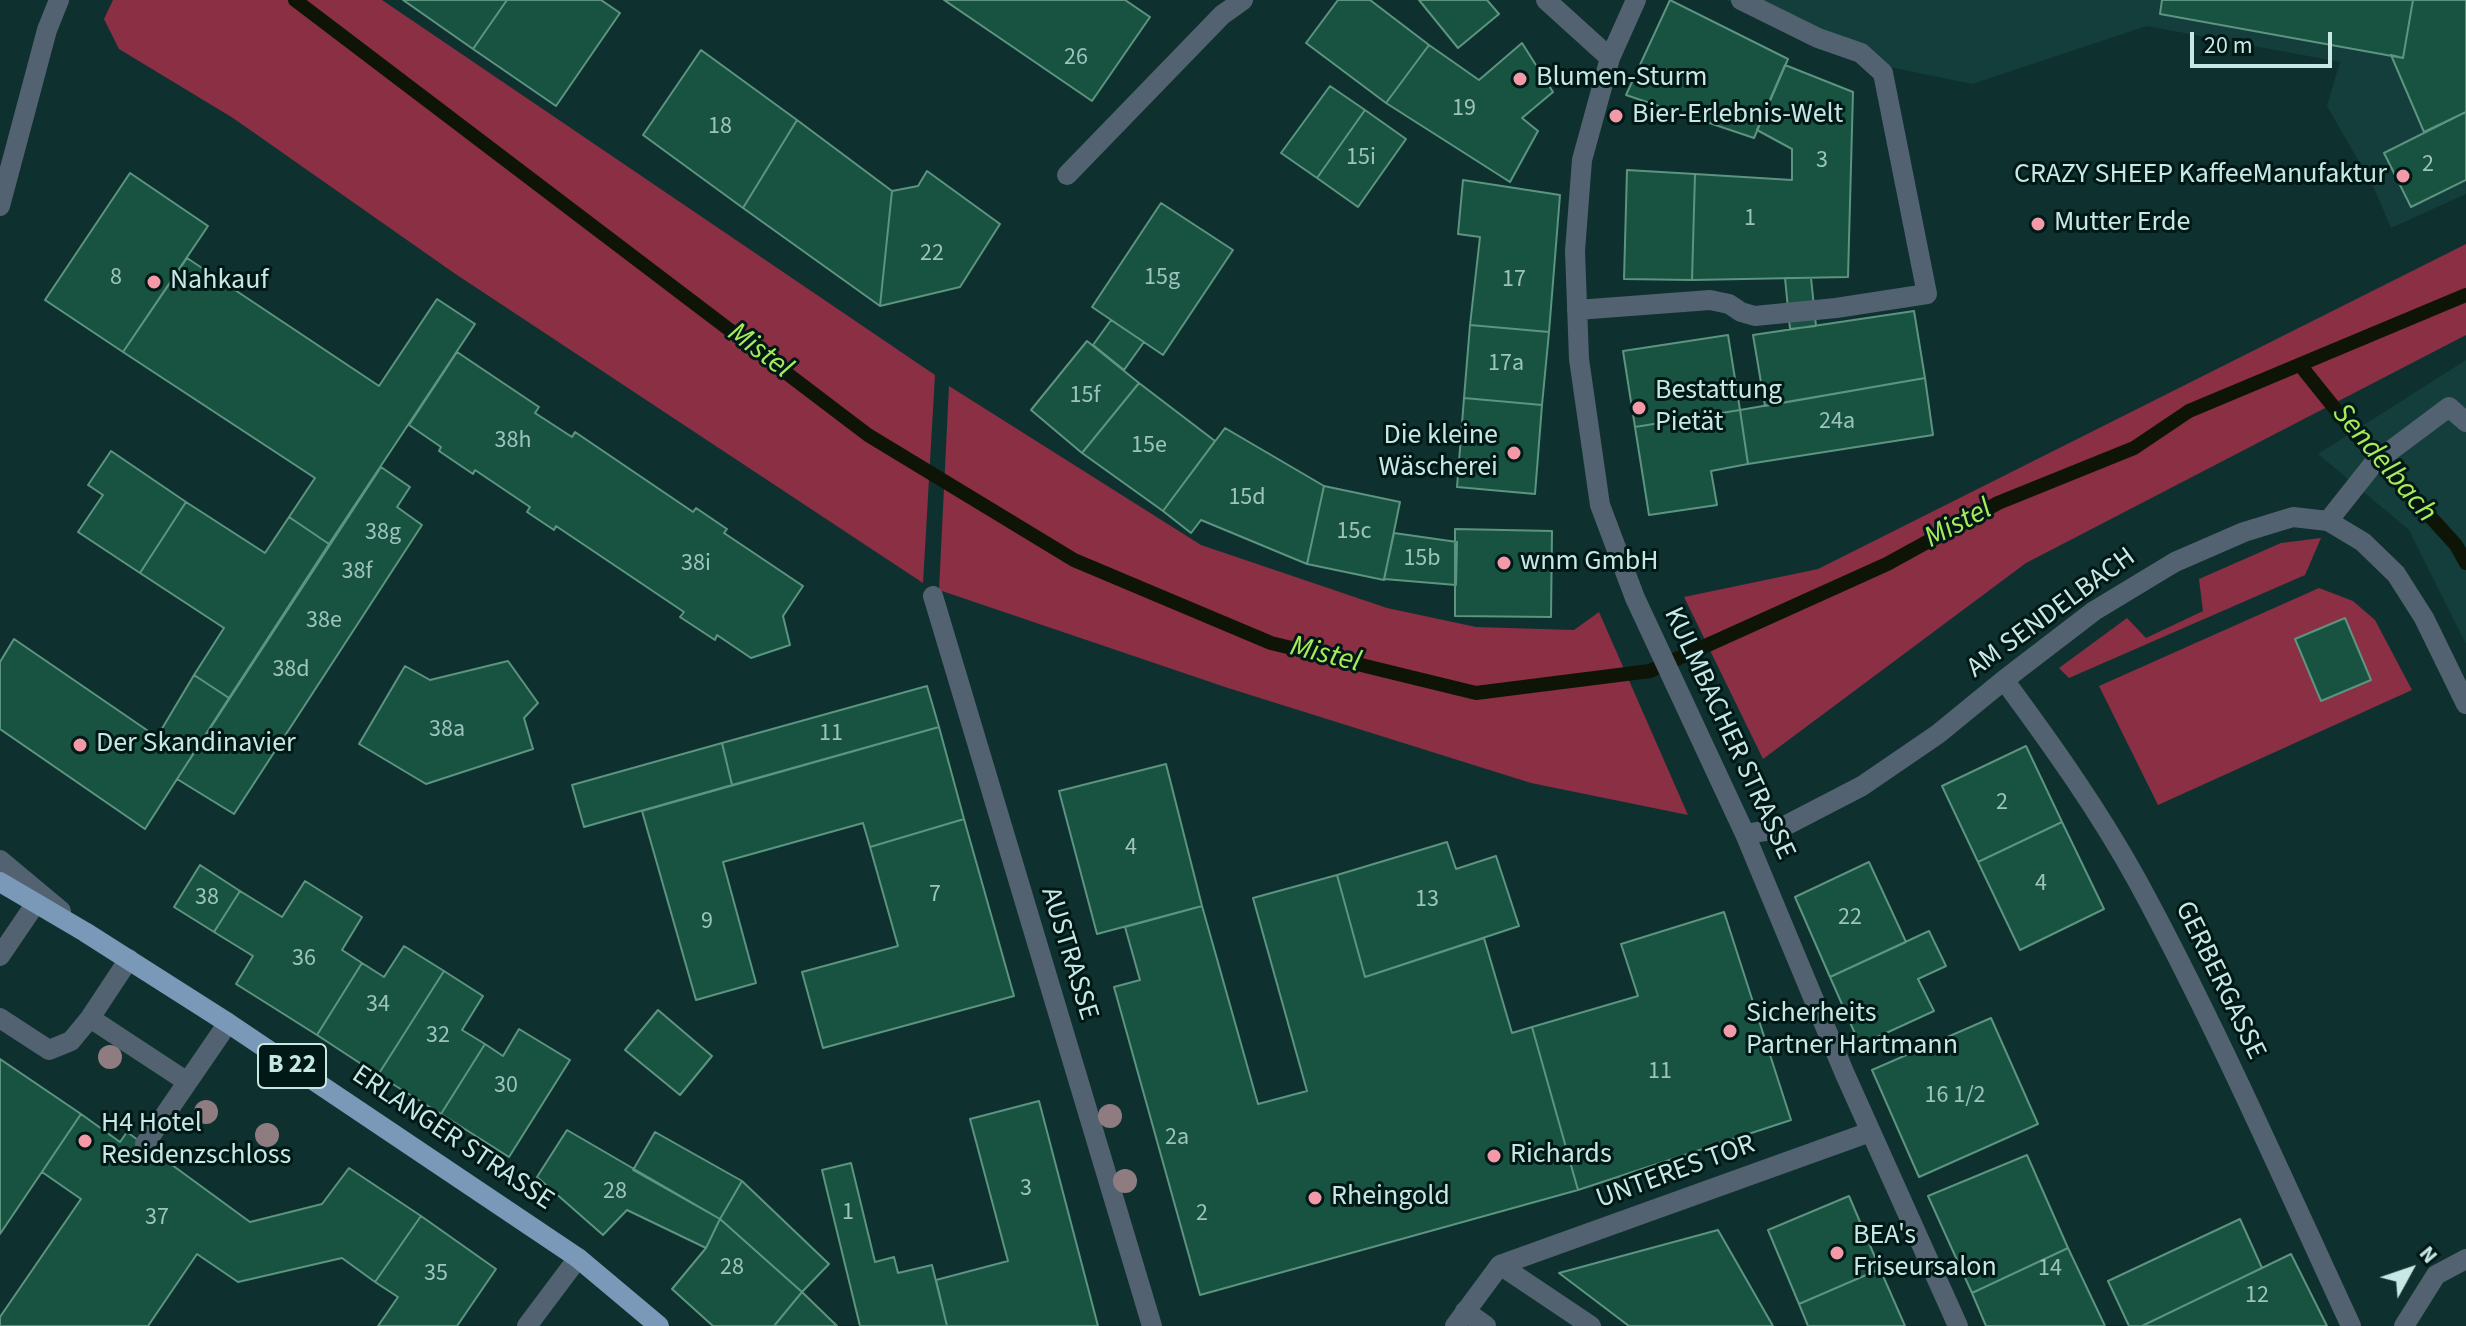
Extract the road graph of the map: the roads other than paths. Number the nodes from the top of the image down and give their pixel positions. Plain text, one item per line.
1 (1243, 0) edge
2 (1546, 0) edge
3 (1636, 0) edge
4 (1741, 0) edge
5 (57, 4) edge
6 (1610, 58) junction
7 (1067, 175) dead end
8 (0, 206) edge
9 (1577, 310) junction
10 (2466, 422) edge
11 (2328, 521) junction
12 (933, 596) dead end
13 (2004, 680) junction
14 (2466, 704) edge
15 (1745, 834) junction
16 (0, 860) edge
17 (0, 882) edge
18 (36, 903) junction
19 (85, 932) junction
20 (0, 956) edge
21 (129, 959) junction
22 (0, 1018) edge
23 (90, 1018) junction
24 (228, 1023) junction
25 (186, 1081) junction
26 (1870, 1132) junction
27 (145, 1144) dead end
28 (578, 1258) junction
29 (2466, 1259) edge
30 (1500, 1265) junction
31 (1460, 1318) edge
32 (527, 1326) edge
33 (659, 1326) edge
34 (1152, 1326) edge
35 (1486, 1326) edge
36 (1591, 1326) edge
37 (1958, 1326) edge
38 (2351, 1326) edge
39 (2404, 1326) edge

1 - 7 street
2 - 6 street
3 - 6 street, KULMBACHER STRASSE
4 - 9 street
5 - 8 street
6 - 9 street, KULMBACHER STRASSE
9 - 15 street, KULMBACHER STRASSE
10 - 11 street
11 - 13 street, AM SENDELBACH
11 - 14 street, AM SENDELBACH
12 - 34 street, AUSTRASSE
13 - 15 street, AM SENDELBACH
13 - 38 street, GERBERGASSE
15 - 26 street, KULMBACHER STRASSE
16 - 19 street, ERLANGER STRASSE
17 - 18 main road, ERLANGER STRASSE / B 22
18 - 19 main road, ERLANGER STRASSE / B 22
18 - 20 street
19 - 21 main road, ERLANGER STRASSE / B 22
21 - 23 street
21 - 24 main road, ERLANGER STRASSE / B 22
22 - 23 street
23 - 25 street
24 - 25 street
24 - 28 main road, ERLANGER STRASSE / B 22
25 - 27 street
26 - 30 street, UNTERES TOR
26 - 37 street, KULMBACHER STRASSE
28 - 32 street
28 - 33 main road, ERLANGER STRASSE / B 22
29 - 39 street
30 - 31 street
30 - 36 street
31 - 35 street

